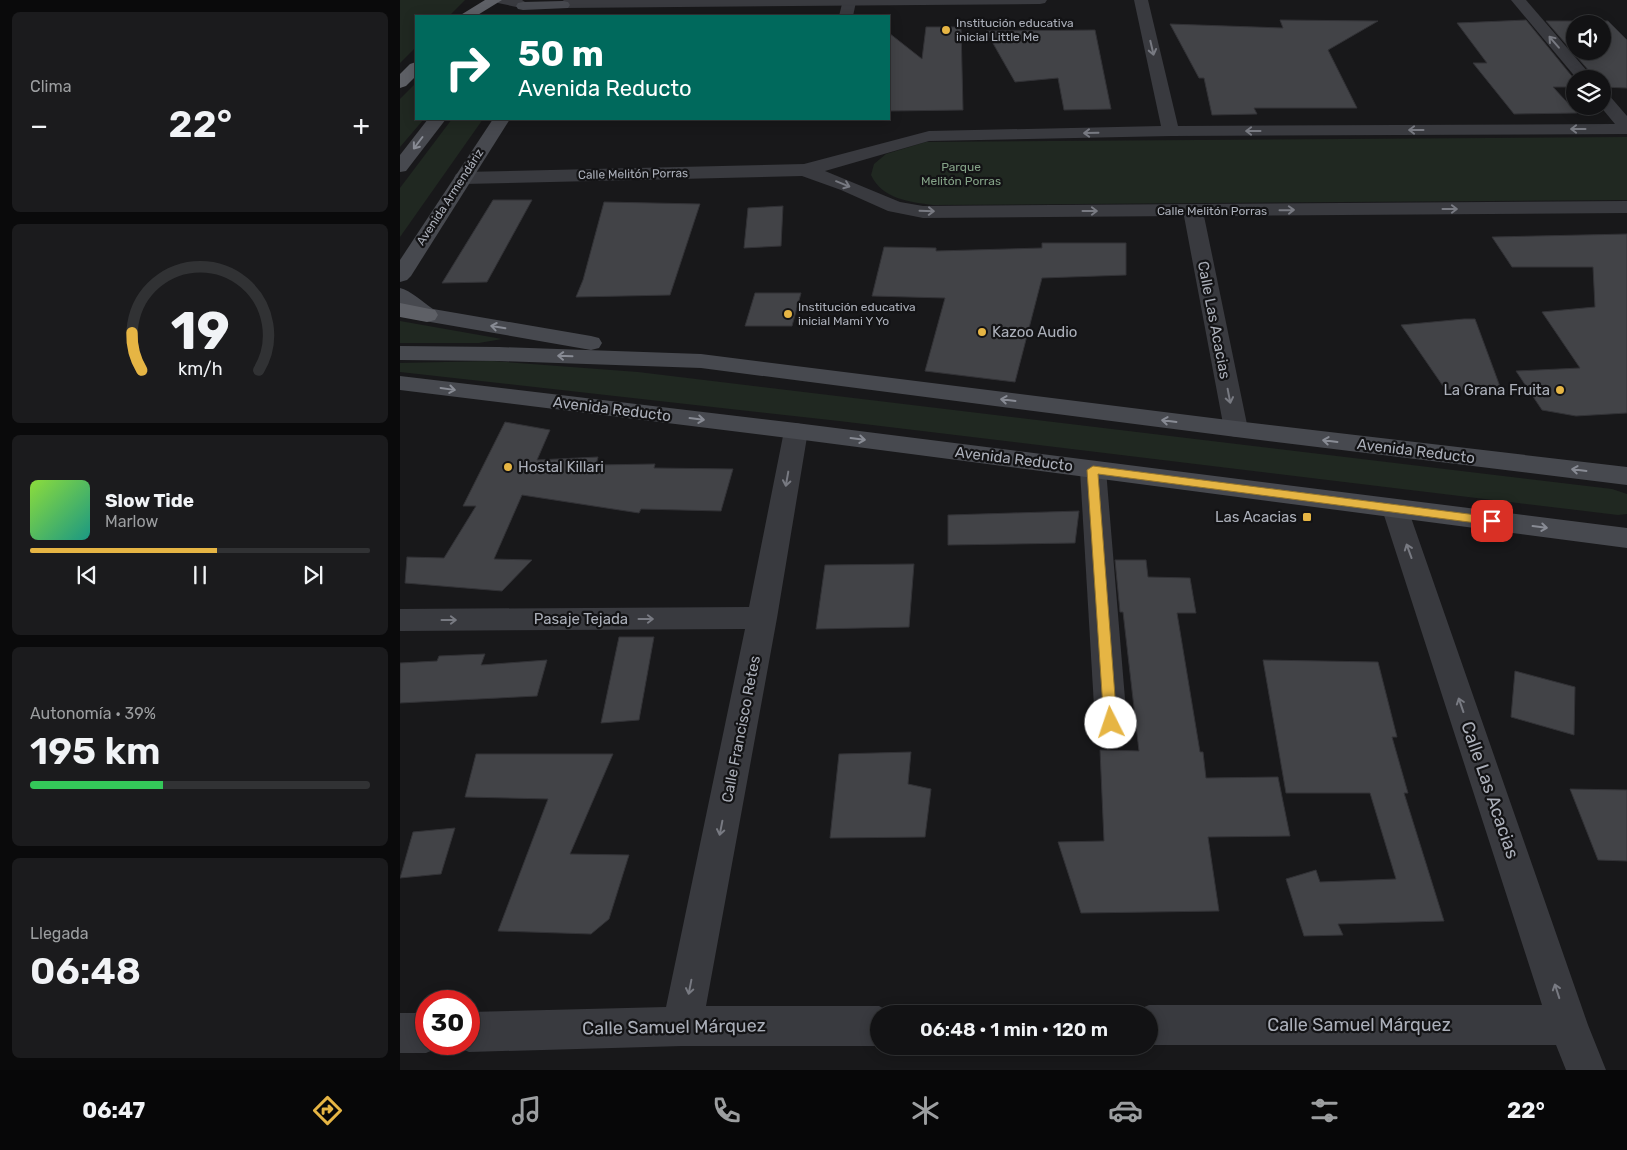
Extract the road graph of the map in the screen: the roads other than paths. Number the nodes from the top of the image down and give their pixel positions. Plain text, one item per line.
1 (495, 0) edge
2 (503, 0) edge
3 (600, 0) edge
4 (994, 0) edge
5 (1040, 0) edge
6 (1141, 0) edge
7 (1518, 0) edge
8 (849, 2) junction
9 (634, 4) junction
10 (566, 6) edge
11 (520, 7) edge
12 (468, 15) edge
13 (846, 15) edge
14 (415, 68) edge
15 (1578, 70) edge
16 (400, 83) edge
17 (1611, 109) edge
18 (436, 120) edge
19 (500, 120) edge
20 (1627, 128) edge
21 (1170, 131) junction
22 (878, 149) junction
23 (400, 166) edge
24 (804, 170) junction
25 (462, 178) junction
26 (880, 201) junction
27 (1627, 207) edge
28 (1193, 211) junction
29 (400, 276) edge
30 (400, 294) edge
31 (400, 310) edge
32 (427, 315) junction
33 (400, 353) edge
34 (702, 362) junction
35 (400, 383) edge
36 (1236, 429) junction
37 (796, 431) junction
38 (1093, 470) junction
39 (1627, 476) edge
40 (1395, 509) junction
41 (1627, 538) edge
42 (762, 618) junction
43 (400, 620) edge
44 (1111, 723) dead end
45 (1158, 1025) edge
46 (1568, 1025) junction
47 (682, 1026) junction
48 (870, 1026) edge
49 (480, 1032) edge
50 (400, 1033) edge
51 (415, 1033) edge
52 (1586, 1070) edge

1 - 12 highway
2 - 11 street
3 - 9 street
4 - 5 street
4 - 8 street
6 -> 21 street
15 -> 7 street
8 - 9 street
8 - 13 street
9 - 10 street
10 - 11 main road
14 - 16 highway
17 - 20 street
18 -> 23 main road
19 - 25 main road, Avenida Armendáriz
20 -> 21 street, Calle Melitón Porras
21 -> 22 street, Calle Melitón Porras
22 - 24 street, Calle Melitón Porras
22 - 26 street
24 - 25 street, Calle Melitón Porras
24 -> 26 street, Calle Melitón Porras
25 - 29 main road, Avenida Armendáriz
26 -> 28 street, Calle Melitón Porras
28 -> 27 street, Calle Melitón Porras
28 -> 36 street, Calle Las Acacias
30 - 32 main road
31 - 32 highway
34 -> 32 main road
34 -> 33 main road, Avenida Reducto
36 -> 34 main road, Avenida Reducto
35 -> 37 main road, Avenida Reducto
39 -> 36 main road, Avenida Reducto
37 -> 38 main road, Avenida Reducto
37 -> 42 street, Calle Francisco Retes
38 - 40 main road, Avenida Reducto
38 - 44 street
40 -> 41 main road, Avenida Reducto
46 -> 40 street, Calle Las Acacias
43 -> 42 street, Pasaje Tejada
42 -> 47 street, Calle Francisco Retes
45 - 46 street, Calle Samuel Márquez
46 - 52 street, Calle Las Acacias
47 - 48 street, Calle Samuel Márquez
47 - 49 street, Calle Samuel Márquez
50 - 51 street

